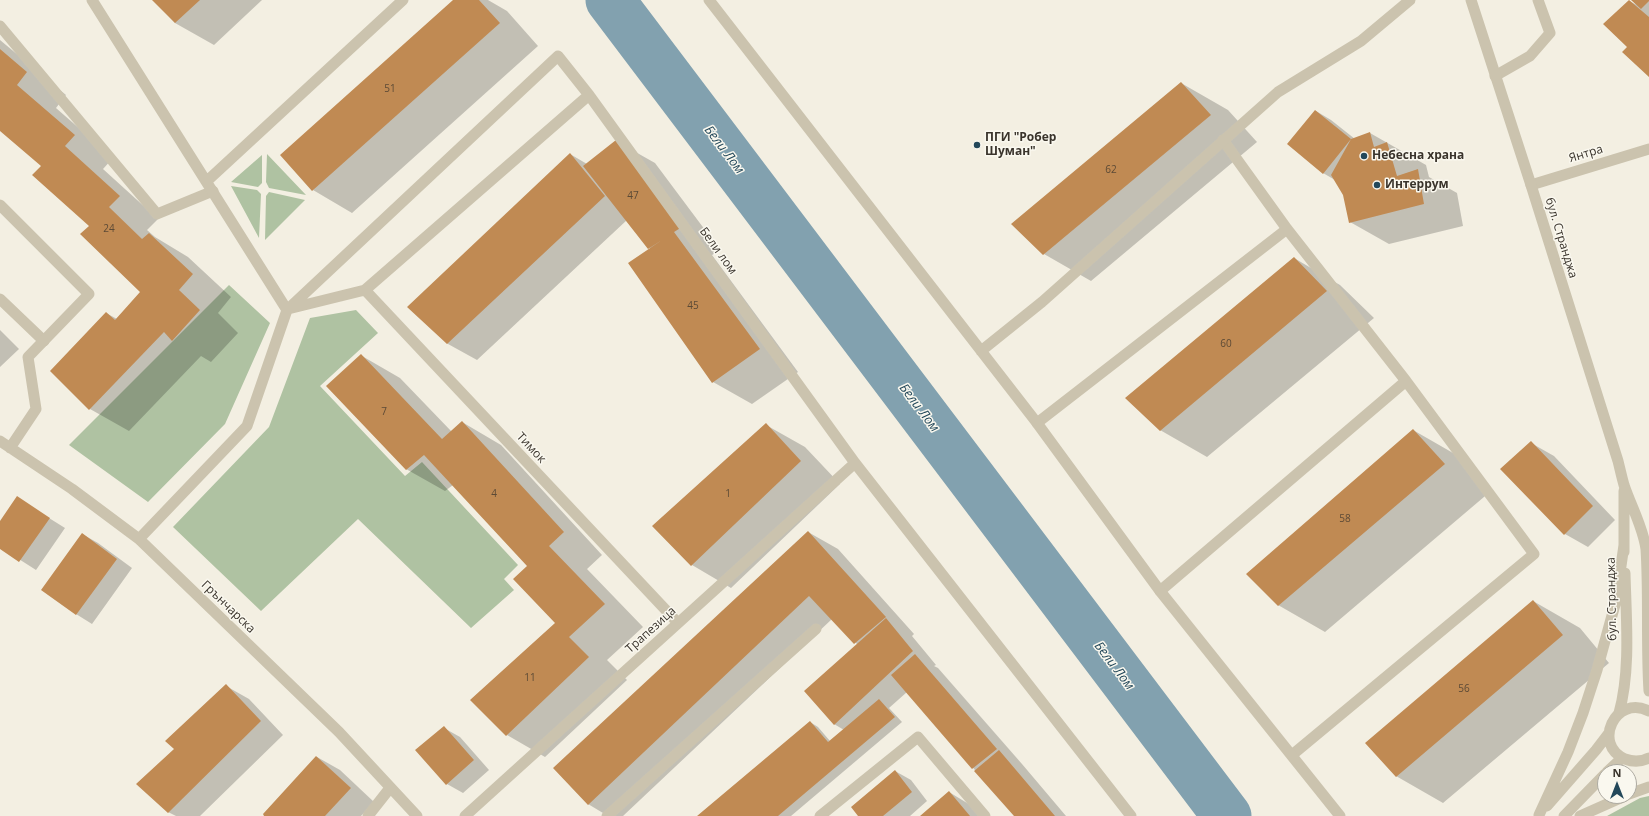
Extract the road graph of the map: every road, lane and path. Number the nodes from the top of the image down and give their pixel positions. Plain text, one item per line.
1 (92, 0) edge
2 (403, 0) edge
3 (709, 0) edge
4 (1410, 0) edge
5 (1470, 0) edge
6 (1538, 0) edge
7 (0, 26) edge
8 (1495, 76) junction
9 (589, 95) junction
10 (1223, 140) junction
11 (1649, 149) edge
12 (207, 181) junction
13 (1531, 185) junction
14 (213, 191) junction
15 (0, 205) edge
16 (1287, 228) junction
17 (365, 290) junction
18 (0, 298) edge
19 (288, 310) junction
20 (44, 341) junction
21 (981, 351) junction
22 (1406, 381) junction
23 (1037, 423) junction
24 (0, 441) edge
25 (10, 448) junction
26 (855, 463) junction
27 (1624, 484) junction
28 (139, 539) junction
29 (1624, 545) junction
30 (1649, 590) edge
31 (1160, 591) junction
32 (678, 623) junction
33 (816, 628) dead end
34 (1649, 691) edge
35 (1649, 710) edge
36 (1619, 713) junction
37 (1608, 733) junction
38 (1292, 755) junction
39 (1622, 758) junction
40 (1648, 759) edge
41 (1616, 764) edge
42 (1597, 782) edge
43 (1649, 787) edge
44 (390, 788) junction
45 (1637, 791) edge
46 (1607, 804) edge
47 (1539, 815) edge
48 (368, 816) edge
49 (417, 816) edge
50 (465, 816) edge
51 (607, 816) edge
52 (820, 816) edge
53 (985, 816) edge
54 (1131, 816) edge
55 (1340, 816) edge
56 (1564, 816) edge
57 (1580, 816) edge

1 - 12 street
2 - 12 street
3 - 21 street
4 - 10 street
5 - 8 street, бул. Странджа
6 - 8 street
7 - 14 street
8 - 13 street, бул. Странджа
9 - 17 street
9 - 19 street, Бели лом
9 - 26 street, Бели лом
10 - 16 street
10 - 21 street
11 - 13 street, Янтра
12 - 14 street
13 - 27 street, бул. Странджа
14 - 19 street
15 - 20 street
16 - 22 street
16 - 23 street
17 - 19 street
17 - 32 street, Тимок
18 - 20 street
19 - 28 street
20 - 25 street
21 - 23 street
22 - 31 street
22 - 38 street
23 - 31 street
24 - 25 street, Грънчарска
25 - 28 street, Грънчарска
26 - 32 street, Трапезица
26 - 54 street, Бели лом
27 - 29 street, бул. Странджа
27 - 30 street, бул. Странджа
28 - 44 street, Грънчарска
29 - 36 street, бул. Странджа
29 - 47 street
30 - 34 street, бул. Странджа
31 - 38 street
32 - 50 street, Трапезица
33 - 51 street
35 - 36 street
36 - 37 street
37 - 39 street
37 - 47 street
38 - 55 street
39 - 40 street
39 - 41 street
42 - 56 street
43 - 45 street
44 - 48 street
44 - 49 street, Грънчарска
46 - 57 street
52 - 53 street

